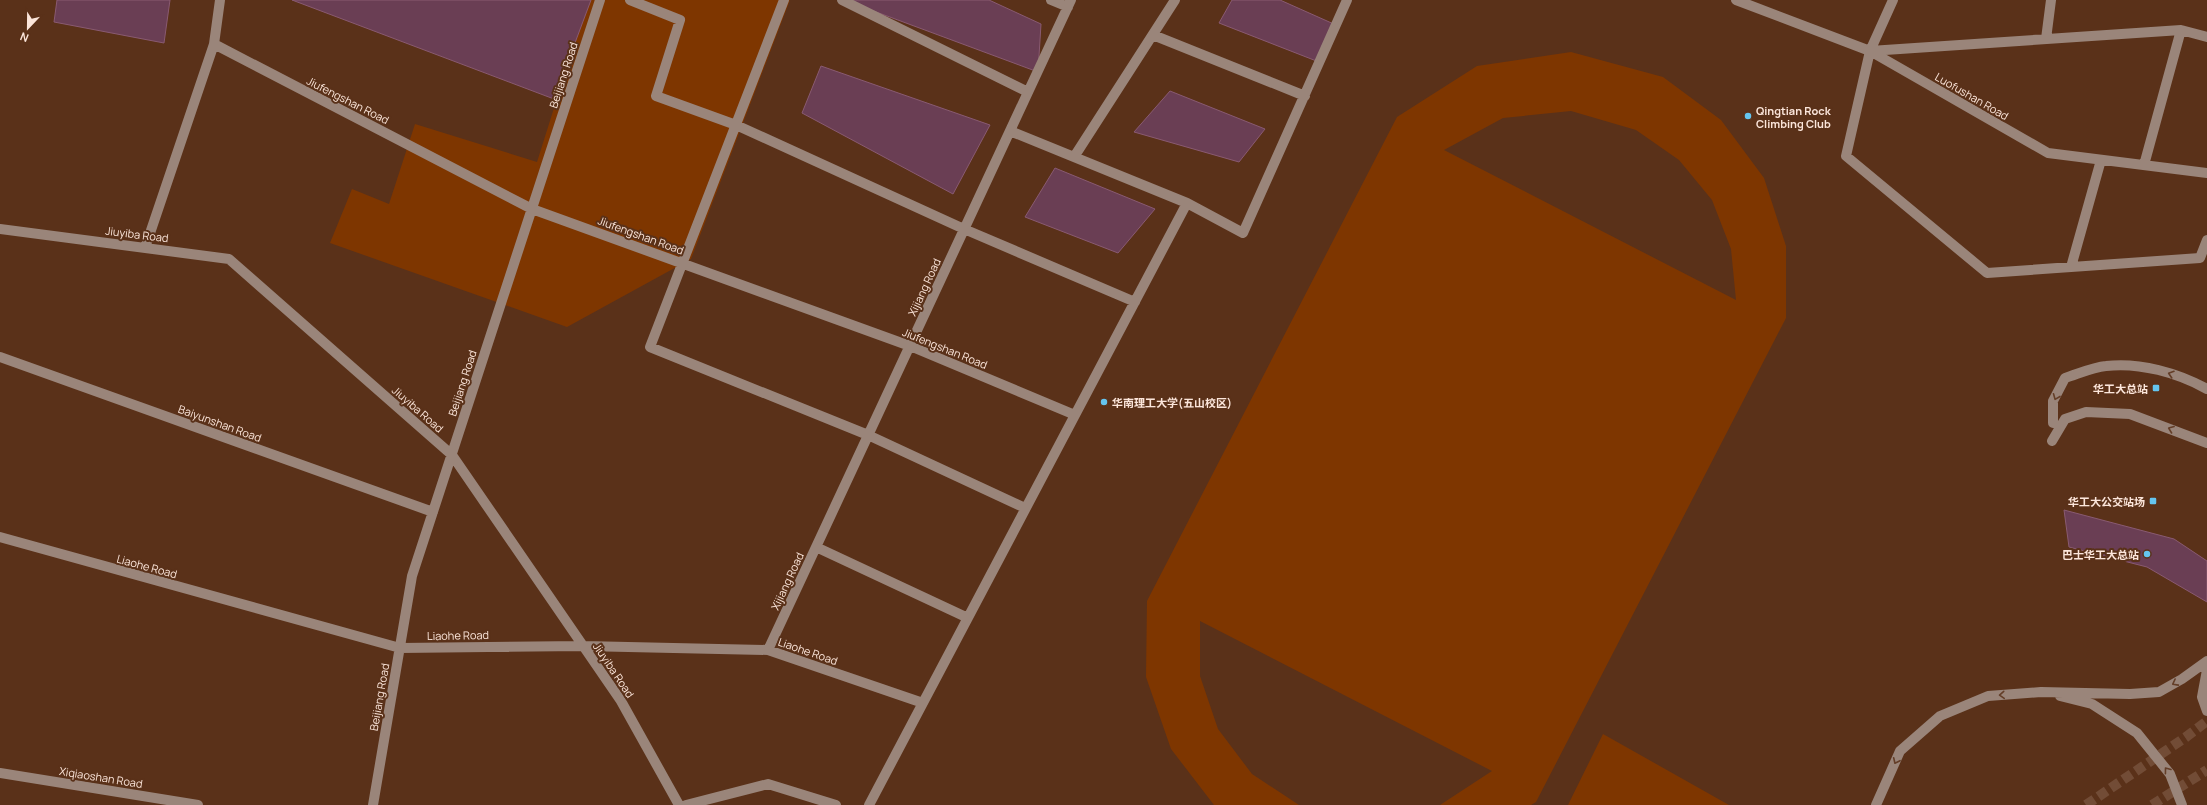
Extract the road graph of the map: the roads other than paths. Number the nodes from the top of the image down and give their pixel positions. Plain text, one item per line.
1 (220, 0) edge
2 (600, 0) edge
3 (630, 0) edge
4 (784, 0) edge
5 (842, 0) edge
6 (1051, 0) edge
7 (1175, 0) edge
8 (1347, 0) edge
9 (1736, 0) edge
10 (1893, 0) edge
11 (2051, 0) edge
12 (1069, 4) edge
13 (2181, 30) junction
14 (1153, 35) junction
15 (2207, 37) edge
16 (2046, 39) junction
17 (214, 44) junction
18 (1870, 51) junction
19 (1028, 92) junction
20 (1304, 96) junction
21 (736, 125) junction
22 (1010, 131) junction
23 (1074, 157) junction
24 (2101, 160) junction
25 (2144, 165) junction
26 (2207, 173) edge
27 (1187, 203) junction
28 (532, 209) junction
29 (0, 229) edge
30 (964, 229) junction
31 (2207, 240) edge
32 (145, 248) junction
33 (682, 263) junction
34 (2071, 267) junction
35 (1134, 302) junction
36 (910, 346) junction
37 (0, 357) edge
38 (2207, 389) edge
39 (1075, 415) junction
40 (2053, 424) dead end
41 (868, 435) junction
42 (2052, 441) dead end
43 (2207, 443) edge
44 (452, 455) junction
45 (1025, 508) junction
46 (433, 512) junction
47 (0, 537) edge
48 (816, 547) junction
49 (968, 618) junction
50 (583, 646) junction
51 (400, 648) junction
52 (768, 650) junction
53 (2207, 661) edge
54 (2207, 670) edge
55 (2041, 692) junction
56 (923, 703) junction
57 (2207, 711) edge
58 (0, 773) edge
59 (198, 805) edge
60 (373, 805) edge
61 (679, 805) edge
62 (686, 805) edge
63 (836, 805) edge
64 (869, 805) edge
65 (1876, 805) edge
66 (2182, 805) edge

1 - 17 street
2 - 28 street, Beijiang Road
3 - 21 street
4 - 21 street
5 - 19 street
6 - 12 street
7 - 14 street
8 - 20 street
9 - 18 street, Luofushan Road
10 - 18 street
11 - 16 street
12 - 19 street, Xijiang Road
13 - 15 street
13 - 16 street
13 - 25 street
14 - 20 street
14 - 23 street
16 - 18 street
17 - 28 street, Jiufengshan Road
17 - 32 street
18 - 24 street, Luofushan Road
18 - 34 street
19 - 22 street, Xijiang Road
20 - 27 street
21 - 30 street
21 - 33 street
22 - 23 street
22 - 30 street, Xijiang Road
23 - 27 street
24 - 25 street, Luofushan Road
24 - 34 street
25 - 26 street, Luofushan Road
27 - 35 street
28 - 33 street, Jiufengshan Road
28 - 44 street, Beijiang Road
29 - 32 street, Jiuyiba Road
30 - 35 street
30 - 36 street, Xijiang Road
31 - 34 street
32 - 44 street, Jiuyiba Road
33 - 36 street, Jiufengshan Road
33 - 41 street
35 - 39 street
36 - 39 street, Jiufengshan Road
36 - 41 street, Xijiang Road
37 - 46 street, Baiyunshan Road
38 -> 40 street
39 - 45 street
41 - 45 street
41 - 48 street, Xijiang Road
43 -> 42 street
44 - 46 street, Beijiang Road
44 - 50 street, Jiuyiba Road
45 - 49 street
46 - 51 street, Beijiang Road
47 - 51 street, Liaohe Road
48 - 49 street
48 - 52 street, Xijiang Road
49 - 56 street
50 - 51 street, Liaohe Road
50 - 52 street, Liaohe Road
50 - 61 street, Jiuyiba Road
51 - 60 street, Beijiang Road
52 - 56 street, Liaohe Road
53 -> 55 street
54 - 57 street
55 -> 65 street
66 -> 55 street
56 - 64 street
58 - 59 street, Xiqiaoshan Road
62 - 63 street

